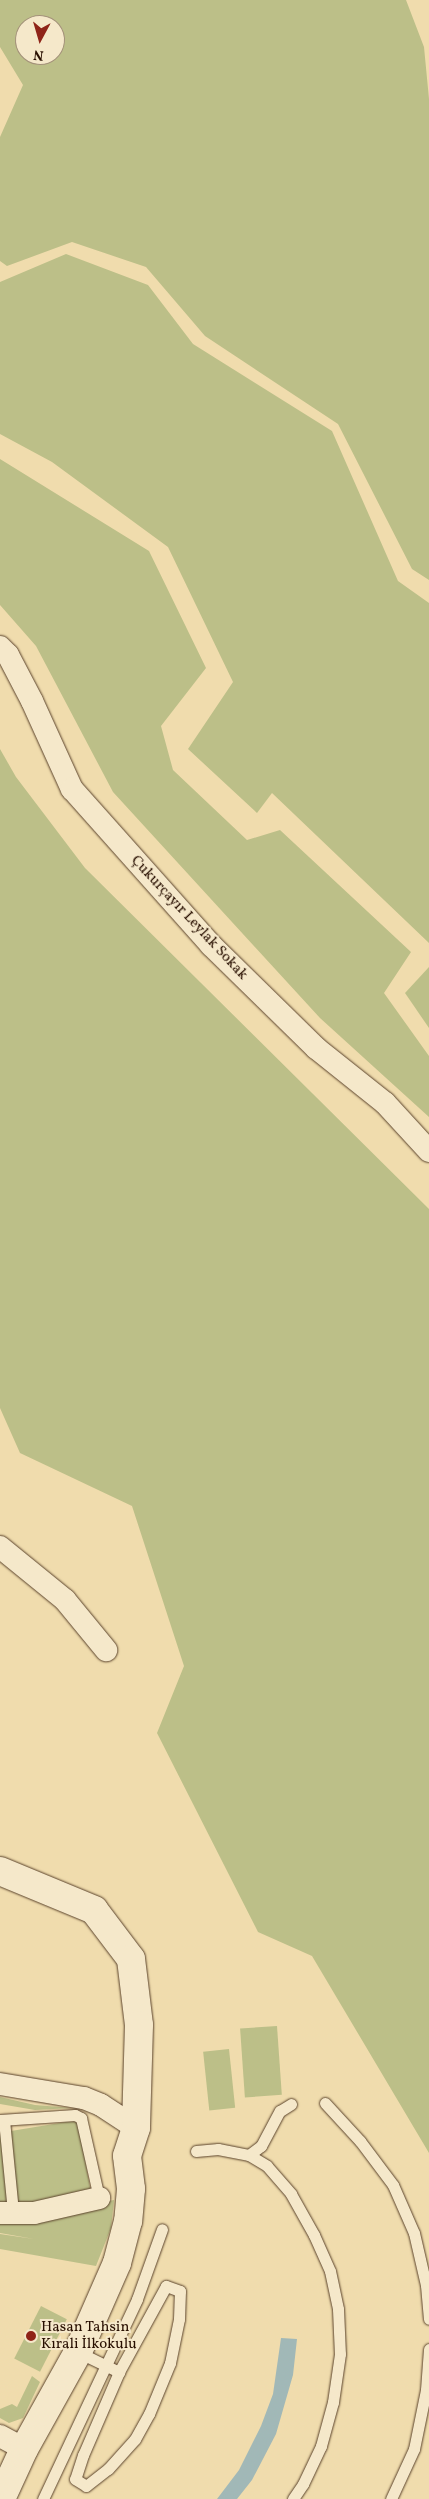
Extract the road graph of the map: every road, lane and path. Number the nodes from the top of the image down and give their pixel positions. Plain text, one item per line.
1 (0, 647) edge
2 (429, 1151) edge
3 (0, 1547) edge
4 (106, 1650) dead end
5 (0, 1870) edge
6 (0, 2084) edge
7 (324, 2103) dead end
8 (291, 2104) dead end
9 (2, 2120) edge
10 (136, 2128) junction
11 (196, 2152) dead end
12 (249, 2155) junction
13 (99, 2198) joint
14 (6, 2207) edge
15 (162, 2229) dead end
16 (429, 2319) edge
17 (429, 2349) edge
18 (78, 2352) junction
19 (107, 2366) junction
20 (119, 2372) junction
21 (0, 2436) edge
22 (24, 2449) junction
23 (1, 2499) edge
24 (43, 2499) edge
25 (293, 2499) edge
26 (391, 2499) edge

1 - 2 street, Çukurçayır Leylak Sokak
3 - 4 street
5 - 10 street
6 - 10 street
7 - 16 lane
8 - 12 lane
9 - 13 lane
9 - 14 lane
10 - 18 street
11 - 12 lane
12 - 25 lane
13 - 14 street
15 - 19 lane
17 - 26 lane
18 - 19 lane
18 - 22 street
19 - 20 lane
19 - 24 lane
20 - 20 lane
21 - 22 street
22 - 23 street

